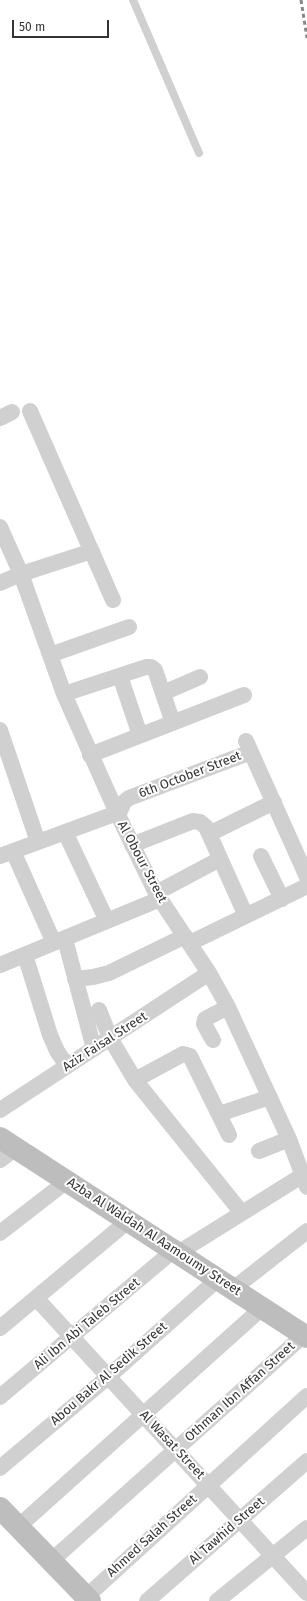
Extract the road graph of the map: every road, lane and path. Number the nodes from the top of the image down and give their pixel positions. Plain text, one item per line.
1 (133, 0) edge
2 (199, 153) dead end
3 (30, 411) dead end
4 (0, 527) edge
5 (92, 550) junction
6 (21, 574) junction
7 (0, 583) edge
8 (114, 600) dead end
9 (129, 627) dead end
10 (50, 655) junction
11 (120, 676) junction
12 (200, 677) dead end
13 (163, 693) junction
14 (64, 694) junction
15 (244, 695) dead end
16 (173, 723) junction
17 (0, 730) edge
18 (140, 735) junction
19 (90, 754) junction
20 (6, 768) edge
21 (274, 802) junction
22 (117, 813) junction
23 (65, 832) junction
24 (209, 834) junction
25 (38, 842) junction
26 (132, 845) junction
27 (6, 854) edge
28 (261, 856) dead end
29 (220, 859) junction
30 (307, 877) edge
31 (307, 886) edge
32 (158, 896) junction
33 (282, 899) junction
34 (246, 916) junction
35 (106, 921) junction
36 (188, 940) junction
37 (59, 941) junction
38 (25, 955) junction
39 (0, 965) edge
40 (209, 973) junction
41 (75, 979) junction
42 (228, 1007) junction
43 (99, 1010) dead end
44 (110, 1038) junction
45 (213, 1040) dead end
46 (94, 1049) junction
47 (67, 1066) junction
48 (135, 1080) junction
49 (270, 1097) junction
50 (0, 1110) edge
51 (219, 1114) junction
52 (229, 1135) dead end
53 (289, 1139) junction
54 (5, 1148) edge
55 (259, 1151) dead end
56 (68, 1181) junction
57 (305, 1181) edge
58 (242, 1213) junction
59 (128, 1222) junction
60 (307, 1231) edge
61 (0, 1232) edge
62 (176, 1252) junction
63 (226, 1284) junction
64 (36, 1298) junction
65 (262, 1308) junction
66 (0, 1328) edge
67 (306, 1336) edge
68 (71, 1337) junction
69 (108, 1377) junction
70 (307, 1396) edge
71 (0, 1397) edge
72 (143, 1415) junction
73 (176, 1450) junction
74 (307, 1462) edge
75 (0, 1468) edge
76 (208, 1485) junction
77 (0, 1508) edge
78 (240, 1520) junction
79 (18, 1527) junction
80 (307, 1528) edge
81 (273, 1556) junction
82 (51, 1562) junction
83 (307, 1593) edge
84 (88, 1599) edge
85 (147, 1601) edge
86 (217, 1601) edge

1 - 2 lane
3 - 5 street
4 - 6 street, Al Obour Street
5 - 6 street
5 - 8 street
6 - 7 street
6 - 10 street, Al Obour Street
9 - 10 street
10 - 14 street, Al Obour Street
11 - 13 street
11 - 14 street
11 - 18 street
12 - 13 street
13 - 16 street
14 - 19 street, Al Obour Street
15 - 16 street
16 - 18 street
17 - 20 street
18 - 19 street
19 - 22 street, Al Obour Street
20 - 25 street
21 - 22 street, 6th October Street
21 - 24 street
21 - 30 street
22 - 23 street
22 - 26 street, Al Obour Street
23 - 25 street
23 - 35 street
24 - 26 street
24 - 29 street
25 - 27 street
26 - 32 street, Al Obour Street
27 - 37 street
28 - 33 street
29 - 32 street
29 - 34 street
31 - 33 street
32 - 35 street
32 - 36 street, Al Obour Street
33 - 34 street
34 - 36 street
35 - 37 street
36 - 40 street, Al Obour Street
36 - 41 street
37 - 38 street
37 - 41 street
38 - 39 street
38 - 47 street
40 - 42 street, Al Obour Street
40 - 44 street, Aziz Faisal Street
41 - 46 street
42 - 45 street
42 - 49 street, Al Obour Street
43 - 44 street
44 - 46 street, Aziz Faisal Street
44 - 48 street
46 - 47 street, Aziz Faisal Street
47 - 50 street, Aziz Faisal Street
48 - 51 street
48 - 58 street
49 - 51 street
49 - 53 street, Al Obour Street
51 - 52 street
53 - 55 street
53 - 57 street, Al Obour Street
54 - 56 street, Azba Al Waldah Al Aamoumy Street
56 - 59 street, Azba Al Waldah Al Aamoumy Street
56 - 61 street
57 - 58 street, Ali Ibn Abi Taleb Street
58 - 62 street, Ali Ibn Abi Taleb Street
59 - 62 street, Azba Al Waldah Al Aamoumy Street
59 - 64 street
60 - 63 street, Abou Bakr Al Sedik Street
62 - 63 street, Azba Al Waldah Al Aamoumy Street
62 - 68 street, Ali Ibn Abi Taleb Street
63 - 65 street, Azba Al Waldah Al Aamoumy Street
63 - 69 street, Abou Bakr Al Sedik Street
64 - 66 street
64 - 68 street, Al Wasat Street
65 - 67 street, Azba Al Waldah Al Aamoumy Street
65 - 72 street
67 - 73 street, Othman Ibn Affan Street
68 - 69 street, Al Wasat Street
68 - 71 street, Ali Ibn Abi Taleb Street
69 - 72 street, Al Wasat Street
69 - 75 street, Abou Bakr Al Sedik Street
70 - 76 street, Ahmed Salah Street
72 - 73 street, Al Wasat Street
72 - 79 street
73 - 76 street, Al Wasat Street
73 - 82 street, Othman Ibn Affan Street
74 - 78 street, Al Tawhid Street
76 - 78 street, Al Wasat Street
76 - 84 street, Ahmed Salah Street
77 - 79 street
78 - 81 street, Al Wasat Street
78 - 85 street, Al Tawhid Street
79 - 82 street
80 - 81 street
81 - 83 street, Al Wasat Street
81 - 86 street
82 - 84 street

